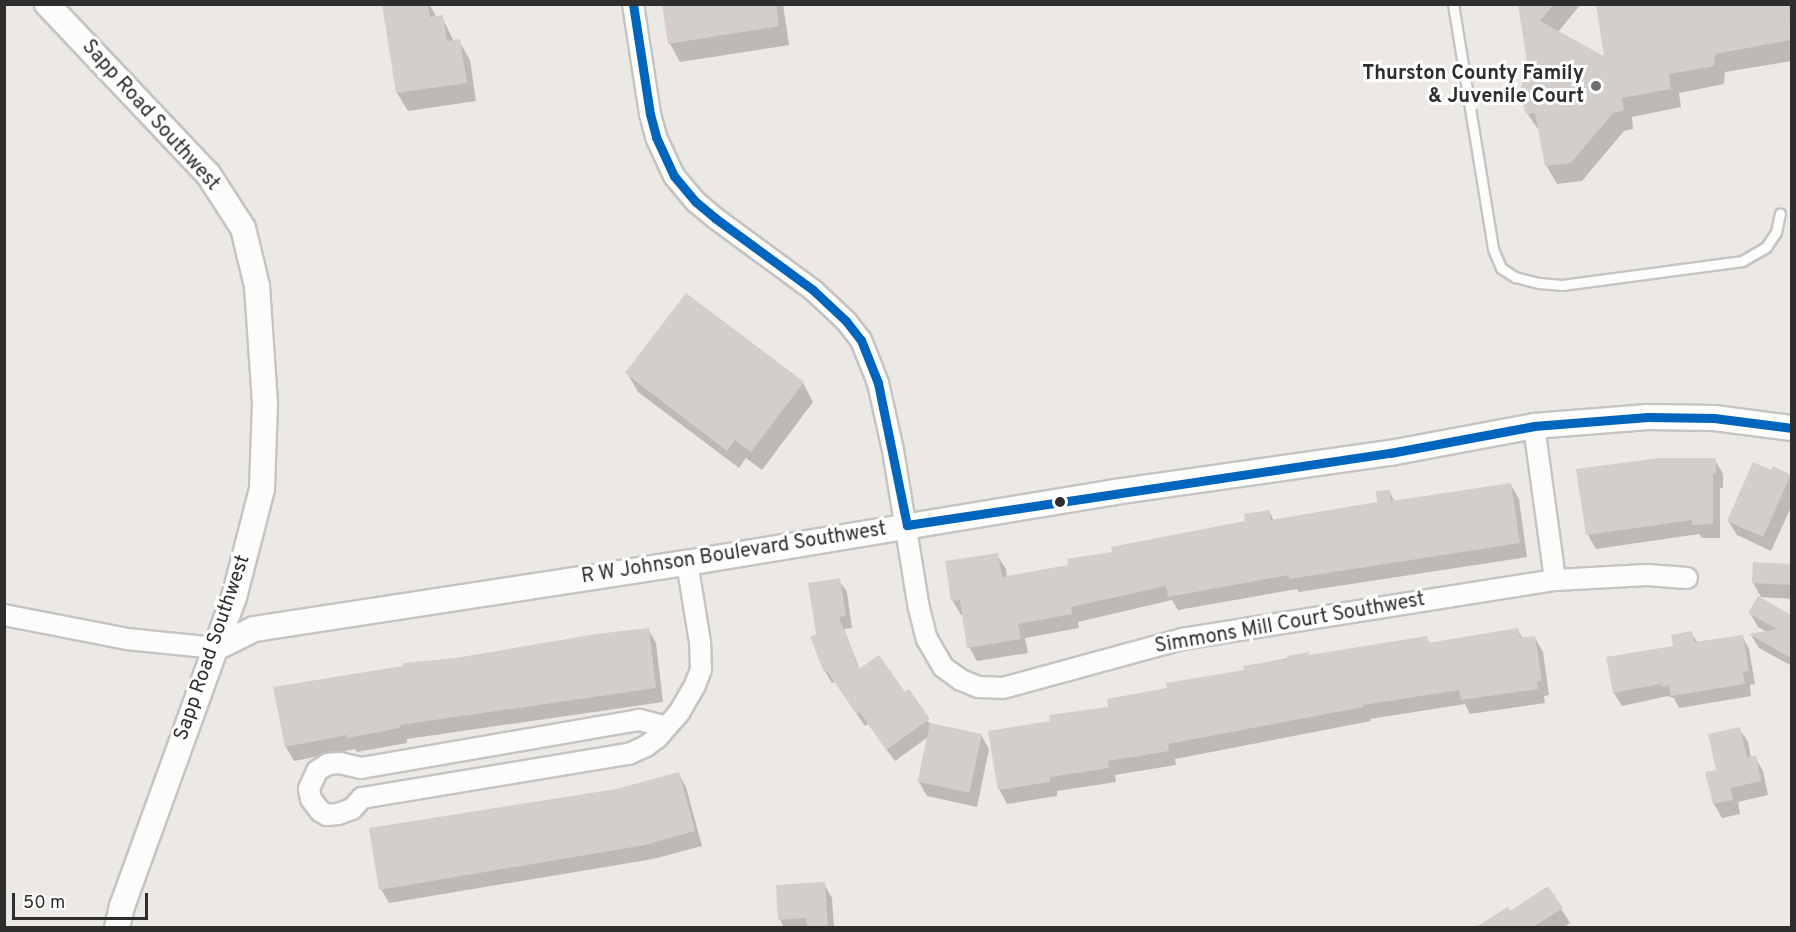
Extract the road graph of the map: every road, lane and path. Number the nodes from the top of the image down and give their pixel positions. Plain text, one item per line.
1 (47, 4) edge
2 (633, 4) edge
3 (1453, 4) edge
4 (1779, 213) dead end
5 (1534, 426) junction
6 (1791, 428) edge
7 (907, 525) junction
8 (687, 563) junction
9 (1687, 578) dead end
10 (1555, 580) junction
11 (4, 615) edge
12 (216, 648) junction
13 (666, 727) junction
14 (117, 927) edge

1 - 12 street, Sapp Road Southwest
2 - 7 street, Simmons Mill Court Southwest
3 - 4 lane
5 - 6 street, R W Johnson Boulevard Southwest
5 - 7 street, R W Johnson Boulevard Southwest
5 - 10 street
7 - 8 street, R W Johnson Boulevard Southwest
7 - 10 street, Simmons Mill Court Southwest
8 - 12 street, R W Johnson Boulevard Southwest
8 - 13 street
9 - 10 street, Simmons Mill Court Southwest
11 - 12 street
12 - 14 street, Sapp Road Southwest
13 - 13 street

